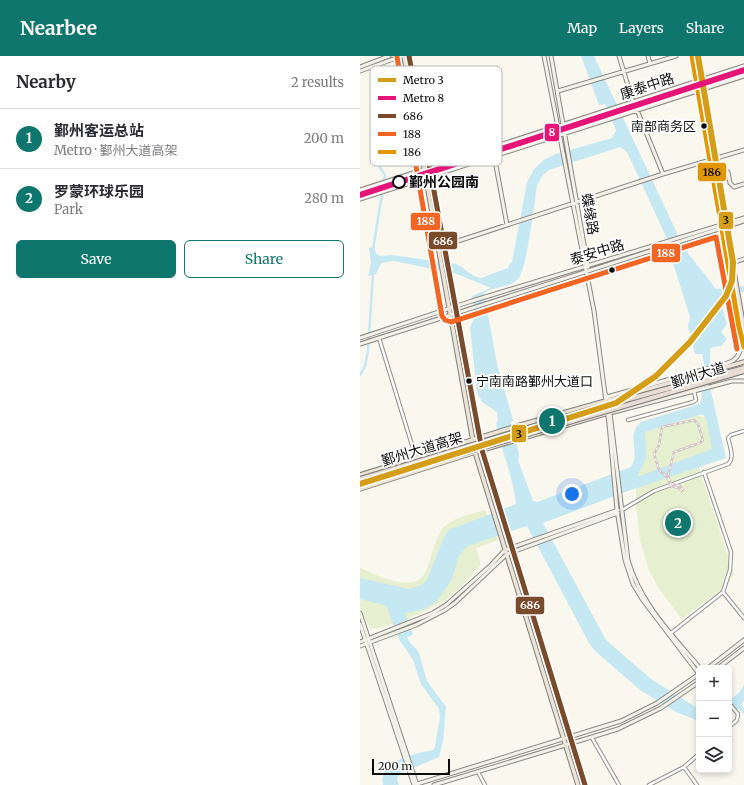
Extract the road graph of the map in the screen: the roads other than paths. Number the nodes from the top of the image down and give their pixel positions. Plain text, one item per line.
1 (389, 56) edge
2 (403, 56) edge
3 (409, 56) edge
4 (544, 56) edge
5 (551, 56) edge
6 (619, 56) edge
7 (648, 56) edge
8 (676, 56) edge
9 (692, 56) edge
10 (696, 56) edge
11 (650, 64) junction
12 (374, 66) edge
13 (405, 66) edge
14 (411, 66) edge
15 (744, 66) edge
16 (360, 67) edge
17 (370, 68) edge
18 (360, 71) edge
19 (624, 72) junction
20 (744, 76) edge
21 (701, 80) junction
22 (696, 82) junction
23 (702, 89) junction
24 (697, 90) junction
25 (558, 92) junction
26 (633, 102) junction
27 (637, 110) junction
28 (564, 124) junction
29 (558, 127) junction
30 (565, 132) junction
31 (559, 134) junction
32 (502, 145) edge
33 (744, 150) edge
34 (502, 152) edge
35 (714, 159) junction
36 (710, 160) junction
37 (422, 166) edge
38 (437, 166) edge
39 (460, 166) edge
40 (496, 166) edge
41 (431, 168) junction
42 (423, 170) junction
43 (728, 172) dead end
44 (663, 174) junction
45 (432, 175) junction
46 (425, 177) junction
47 (744, 184) edge
48 (360, 190) edge
49 (360, 199) edge
50 (577, 202) junction
51 (572, 204) junction
52 (744, 218) edge
53 (744, 221) edge
54 (506, 225) junction
55 (726, 225) junction
56 (721, 226) junction
57 (458, 240) dead end
58 (670, 243) junction
59 (744, 259) edge
60 (732, 263) junction
61 (586, 266) junction
62 (587, 272) junction
63 (455, 306) junction
64 (448, 309) junction
65 (457, 312) junction
66 (449, 315) junction
67 (744, 329) edge
68 (361, 337) edge
69 (379, 338) junction
70 (743, 340) junction
71 (361, 344) edge
72 (744, 347) edge
73 (744, 362) edge
74 (744, 368) edge
75 (712, 369) junction
76 (744, 372) edge
77 (744, 381) edge
78 (701, 388) junction
79 (694, 391) junction
80 (606, 399) junction
81 (609, 413) junction
82 (628, 420) dead end
83 (744, 432) edge
84 (480, 438) junction
85 (472, 441) junction
86 (482, 450) junction
87 (475, 452) junction
88 (416, 458) junction
89 (704, 472) junction
90 (360, 475) edge
91 (360, 480) edge
92 (360, 483) edge
93 (360, 489) edge
94 (499, 507) joint
95 (621, 510) junction
96 (617, 512) junction
97 (511, 547) junction
98 (506, 552) junction
99 (513, 552) junction
100 (723, 592) junction
101 (360, 613) edge
102 (744, 618) edge
103 (360, 624) edge
104 (671, 633) junction
105 (369, 638) junction
106 (365, 640) junction
107 (744, 640) edge
108 (360, 642) edge
109 (371, 642) junction
110 (366, 644) junction
111 (360, 646) edge
112 (744, 648) edge
113 (698, 665) edge
114 (712, 665) edge
115 (722, 665) edge
116 (696, 670) edge
117 (696, 676) edge
118 (696, 684) edge
119 (732, 706) edge
120 (732, 725) edge
121 (569, 737) junction
122 (592, 738) junction
123 (564, 739) junction
124 (571, 744) junction
125 (566, 745) junction
126 (696, 757) edge
127 (684, 767) junction
128 (478, 772) junction
129 (416, 785) edge
130 (434, 785) edge
131 (484, 785) edge
132 (578, 785) edge
133 (585, 785) edge
134 (619, 785) edge
135 (649, 785) edge
136 (697, 785) edge

1 - 16 street
2 - 12 street
2 - 13 main road
3 - 14 main road
4 - 29 street, 蝶缘路
5 - 25 street, 蝶缘路
6 - 19 street
7 - 11 street
8 - 11 street
9 - 22 main road
10 - 21 main road
11 - 19 street
15 - 21 street, 康泰中路
17 - 18 street
19 - 25 street
19 - 26 street
20 - 23 street, 康泰中路
21 - 22 street, 康泰中路
21 - 23 main road
22 - 24 main road
22 - 26 street, 康泰中路
23 - 24 street, 康泰中路
23 - 35 main road
24 - 27 street, 康泰中路
24 - 36 main road
25 - 28 street, 蝶缘路
26 - 28 street, 康泰中路
27 - 30 street, 康泰中路
27 - 44 street
28 - 29 street, 康泰中路
28 - 30 street, 蝶缘路
29 - 31 street, 蝶缘路
29 - 32 street, 康泰中路
30 - 31 street, 康泰中路
30 - 50 street, 蝶缘路
31 - 34 street, 康泰中路
31 - 51 street, 蝶缘路
33 - 35 street
35 - 36 street
35 - 55 main road
36 - 44 street
36 - 56 main road
37 - 42 main road
38 - 41 street, 康泰中路
39 - 45 street, 康泰中路
40 - 54 street
41 - 42 street, 康泰中路
41 - 45 main road
42 - 46 main road
42 - 48 street, 康泰中路
43 - 47 street
44 - 50 street
45 - 46 street, 康泰中路
45 - 63 main road
46 - 49 street, 康泰中路
46 - 64 main road
50 - 51 street
50 - 61 street, 蝶缘路
51 - 54 street
51 - 61 street, 蝶缘路
52 - 55 street, 泰安中路
53 - 55 street, 泰安中路
54 - 57 street
55 - 56 street, 泰安中路
55 - 60 main road
56 - 58 street, 泰安中路
56 - 70 main road
58 - 61 street, 泰安中路
58 - 62 street, 泰安中路
59 - 60 street
60 - 67 main road
61 - 62 street, 蝶缘路
61 - 63 street, 泰安中路
62 - 65 street, 泰安中路
62 - 80 street, 蝶缘路
63 - 64 street, 泰安中路
63 - 65 main road
64 - 66 main road
64 - 68 street, 泰安中路
65 - 66 street, 泰安中路
65 - 84 main road
66 - 69 street, 泰安中路
66 - 85 main road
69 - 71 street, 泰安中路
69 - 88 street
70 - 72 main road
70 - 75 street
73 - 75 main road, 鄞州大道
74 - 91 highway, 鄞州大道高架, bridge
75 - 80 main road, 鄞州大道
76 - 78 main road, 鄞州大道, bridge
76 - 92 highway, 鄞州大道高架, bridge
77 - 78 street
78 - 79 street
78 - 81 main road, 鄞州大道
79 - 81 street
79 - 82 street
80 - 81 street, 蝶缘路
80 - 84 main road, 鄞州大道
81 - 86 main road, 鄞州大道, bridge
81 - 95 street
81 - 96 street
83 - 89 street
84 - 85 main road, 鄞州大道
84 - 86 street
85 - 87 main road
85 - 88 main road, 鄞州大道
86 - 87 main road, 鄞州大道
86 - 94 street
87 - 93 main road, 鄞州大道
87 - 98 main road
88 - 90 main road, 鄞州大道
89 - 95 street
89 - 100 street
94 - 97 main road
95 - 96 street
95 - 104 street
96 - 97 street
96 - 99 street
96 - 116 street
97 - 98 street
97 - 99 main road
98 - 99 street
98 - 105 street
98 - 109 street
98 - 123 main road
99 - 121 main road
100 - 102 street
100 - 104 street
101 - 105 street
103 - 106 street
104 - 113 street
105 - 106 street
105 - 109 street
106 - 108 street
106 - 110 street
107 - 114 street
109 - 110 street
109 - 129 street
110 - 111 street
110 - 129 street
112 - 115 street
117 - 121 street
118 - 122 street
119 - 120 street
121 - 123 street
121 - 124 main road
122 - 124 street
122 - 134 street
123 - 125 main road
123 - 129 street
124 - 125 street
124 - 133 main road
125 - 128 street
125 - 132 main road
126 - 127 street
127 - 135 street
127 - 136 street
128 - 130 street
128 - 131 street

